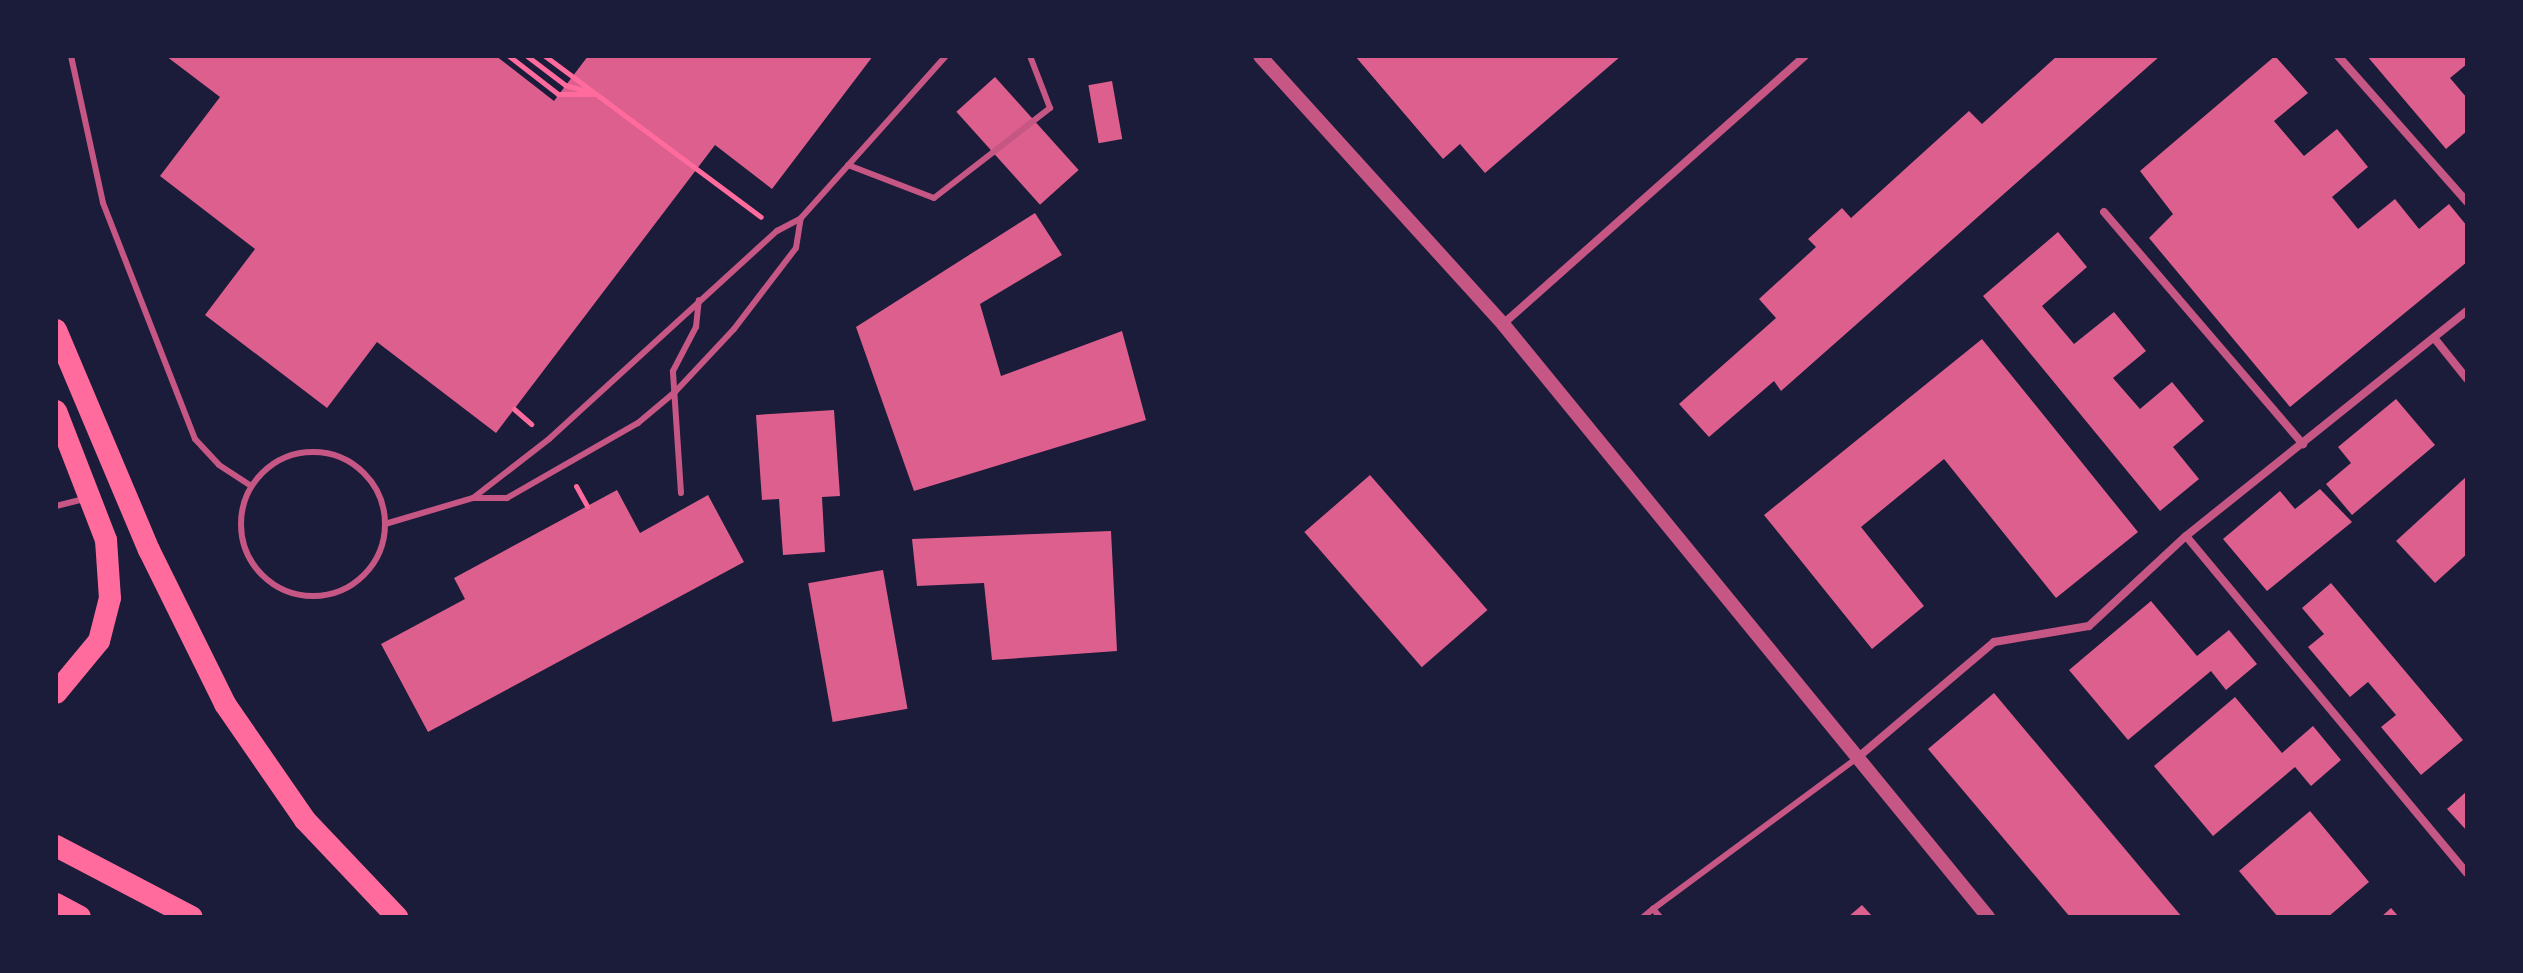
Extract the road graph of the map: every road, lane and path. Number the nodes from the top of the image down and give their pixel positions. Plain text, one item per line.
1 (71, 56) edge
2 (509, 56) edge
3 (527, 56) edge
4 (545, 56) edge
5 (946, 56) edge
6 (1030, 56) edge
7 (1260, 56) edge
8 (1805, 56) edge
9 (2338, 56) edge
10 (594, 94) junction
11 (848, 165) junction
12 (2467, 202) edge
13 (2104, 212) dead end
14 (801, 218) junction
15 (777, 231) junction
16 (699, 300) junction
17 (2467, 311) edge
18 (1503, 324) junction
19 (56, 330) edge
20 (2435, 339) junction
21 (2467, 379) edge
22 (675, 392) junction
23 (56, 411) edge
24 (2303, 444) junction
25 (251, 486) junction
26 (681, 493) dead end
27 (90, 498) junction
28 (473, 498) junction
29 (56, 506) edge
30 (385, 524) junction
31 (2186, 536) junction
32 (56, 693) edge
33 (1856, 759) junction
34 (56, 846) edge
35 (2467, 873) edge
36 (56, 904) edge
37 (1653, 909) junction
38 (80, 917) edge
39 (192, 917) edge
40 (397, 917) edge
41 (1643, 917) edge
42 (1660, 917) edge
43 (1988, 917) edge

1 - 25 lane
2 - 10 path
3 - 10 path
4 - 10 path
5 - 11 lane
6 - 11 lane
7 - 18 street
8 - 18 street
9 - 12 street
10 - 15 path
11 - 14 lane
13 - 24 street
14 - 15 lane
14 - 22 lane
15 - 16 lane
16 - 22 lane
16 - 28 lane
17 - 20 street
18 - 33 street
19 - 40 highway
20 - 21 street
20 - 24 street
22 - 26 lane
22 - 28 lane
23 - 27 highway
24 - 31 street
25 - 30 lane
25 - 30 lane
27 - 29 lane
27 - 32 highway
28 - 30 lane
31 - 33 street
31 - 35 street
33 - 37 lane
33 - 43 street
34 - 39 highway
36 - 38 highway
37 - 41 lane
37 - 42 lane

